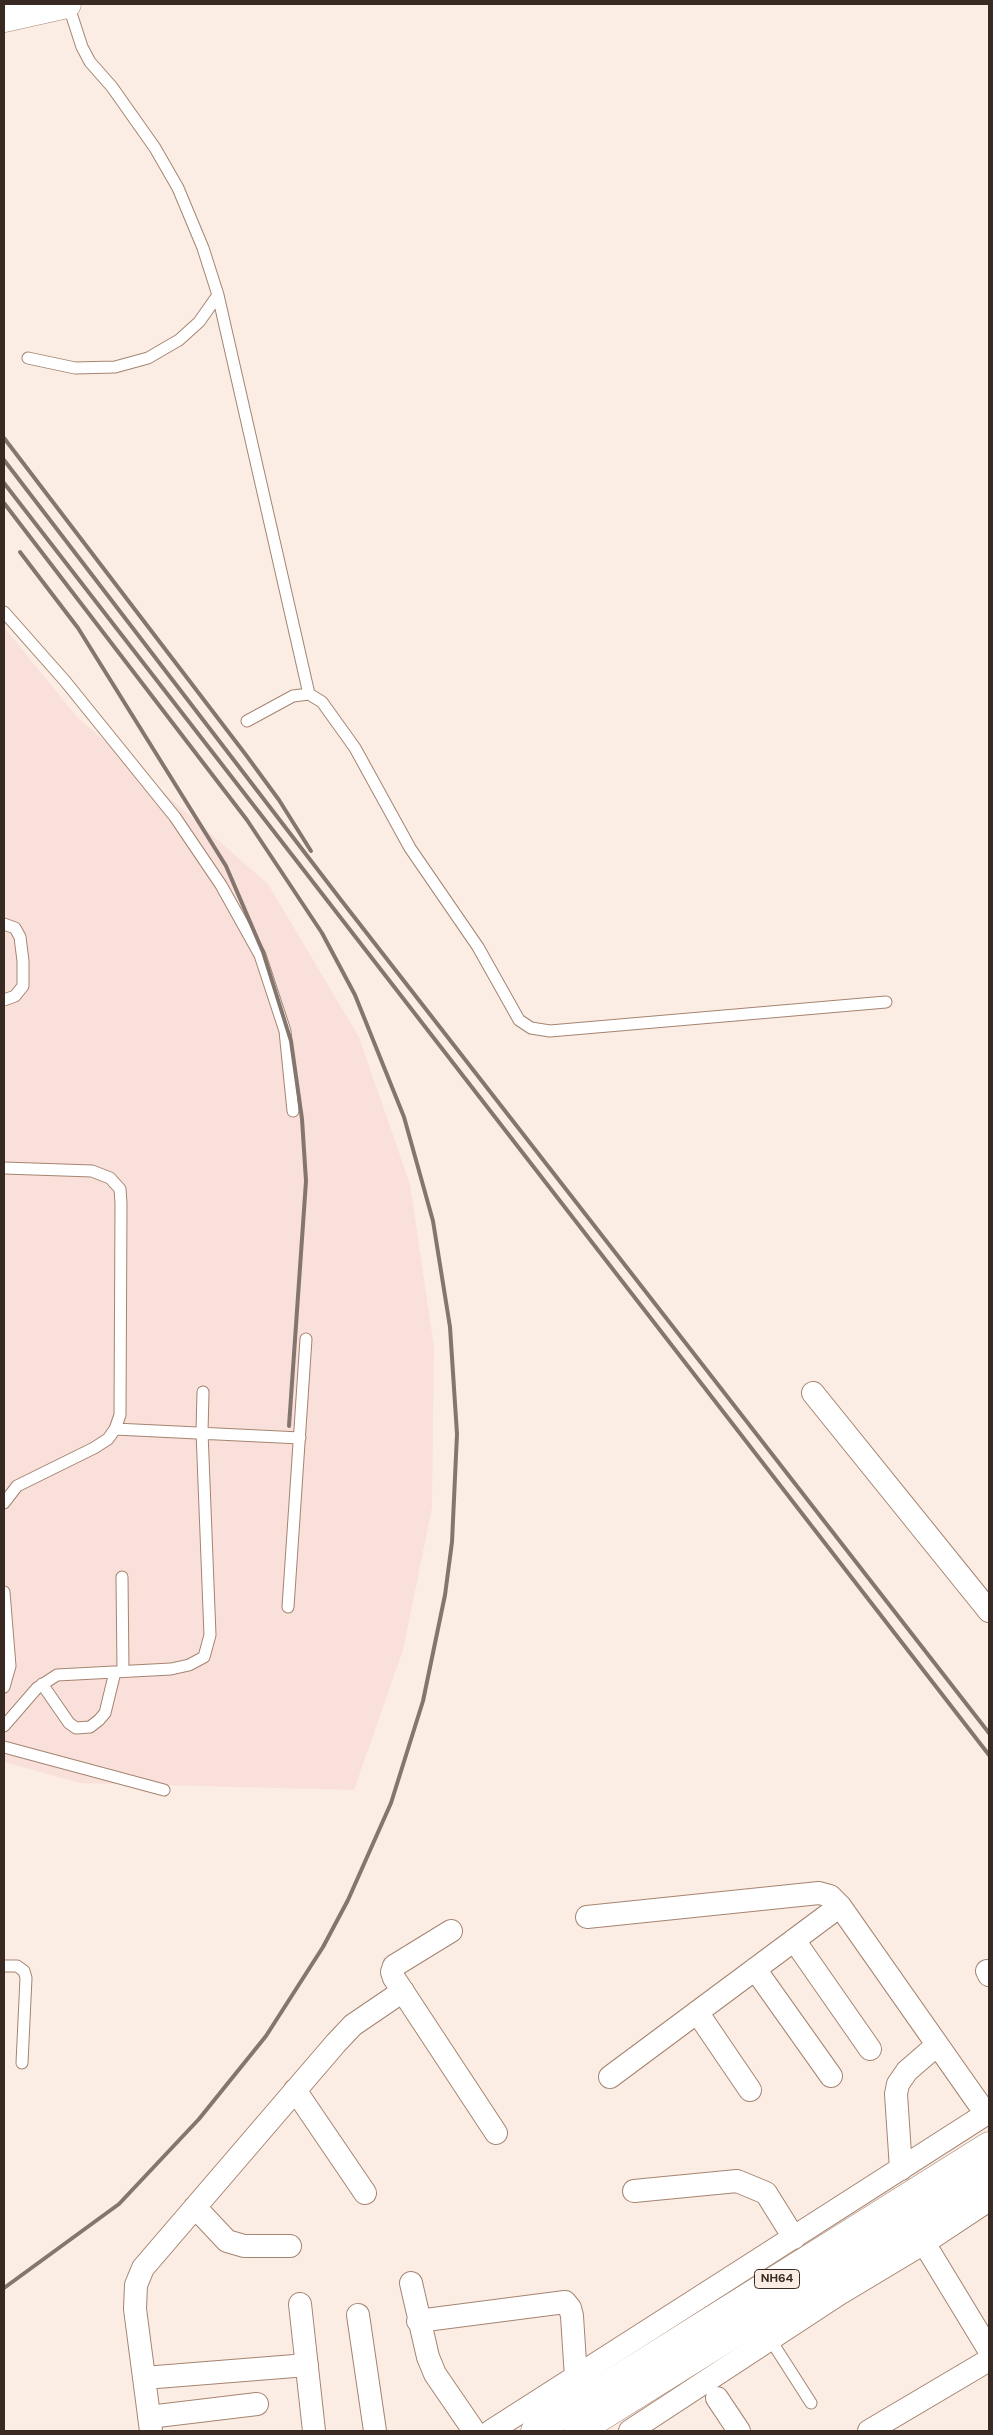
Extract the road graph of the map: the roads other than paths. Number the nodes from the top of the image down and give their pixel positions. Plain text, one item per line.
1 (68, 6) edge
2 (14, 12) edge
3 (218, 295) junction
4 (28, 358) dead end
5 (4, 612) edge
6 (309, 694) junction
7 (247, 721) dead end
8 (4, 924) edge
9 (4, 1000) edge
10 (886, 1002) dead end
11 (293, 1111) dead end
12 (4, 1168) edge
13 (306, 1339) dead end
14 (203, 1392) dead end
15 (813, 1393) dead end
16 (115, 1430) junction
17 (202, 1432) junction
18 (300, 1438) junction
19 (4, 1503) edge
20 (122, 1577) dead end
21 (4, 1592) edge
22 (288, 1607) dead end
23 (989, 1611) edge
24 (119, 1672) junction
25 (42, 1684) junction
26 (4, 1687) edge
27 (4, 1726) edge
28 (4, 1747) edge
29 (164, 1790) dead end
30 (840, 1906) junction
31 (587, 1918) dead end
32 (451, 1931) dead end
33 (794, 1940) junction
34 (4, 1966) edge
35 (755, 1969) junction
36 (403, 1991) junction
37 (697, 2012) junction
38 (938, 2045) junction
39 (870, 2049) dead end
40 (22, 2063) dead end
41 (831, 2076) dead end
42 (610, 2077) dead end
43 (295, 2090) junction
44 (750, 2090) dead end
45 (988, 2113) edge
46 (496, 2133) dead end
47 (989, 2146) edge
48 (901, 2168) junction
49 (989, 2174) edge
50 (634, 2192) dead end
51 (365, 2193) dead end
52 (989, 2200) edge
53 (195, 2207) junction
54 (794, 2238) junction
55 (924, 2243) junction
56 (290, 2246) dead end
57 (411, 2283) dead end
58 (300, 2304) dead end
59 (358, 2315) dead end
60 (418, 2321) junction
61 (770, 2339) junction
62 (989, 2350) edge
63 (989, 2360) edge
64 (307, 2365) junction
65 (144, 2378) junction
66 (576, 2378) junction
67 (717, 2398) dead end
68 (811, 2403) dead end
69 (257, 2404) dead end
70 (571, 2422) edge
71 (150, 2424) edge
72 (314, 2431) edge
73 (375, 2431) edge
74 (474, 2431) edge
75 (491, 2431) edge
76 (535, 2431) edge
77 (630, 2431) edge
78 (739, 2431) edge
79 (869, 2431) edge

1 - 2 main road
1 - 3 lane
3 - 4 lane
3 - 6 lane
5 - 11 lane
6 - 7 lane
6 - 10 lane
8 - 9 lane
12 - 16 lane
13 - 18 lane
14 - 17 lane
15 - 23 street
16 - 17 lane
16 - 19 lane
17 - 18 lane
17 - 24 lane
18 - 22 lane
20 - 24 lane
21 - 26 lane
24 - 25 lane
24 - 25 lane
25 - 27 lane
28 - 29 lane
30 - 31 street
30 - 33 street
30 - 38 street
32 - 36 street
33 - 35 street
33 - 39 street
34 - 40 lane
35 - 37 street
35 - 41 street
36 - 43 street
36 - 46 street
37 - 42 street
37 - 44 street
38 - 45 street
38 - 48 street
43 - 51 street
43 - 53 street
45 - 48 street
47 - 70 main road, NH64
48 - 54 street
49 - 70 main road, NH64
50 - 54 street
52 - 55 street
53 - 56 street
53 - 65 street
54 - 66 street
55 - 61 street
55 - 62 street
57 - 60 street
58 - 64 street
59 - 73 street
60 - 66 street
60 - 74 street
61 - 68 lane
61 - 77 street
63 - 79 street
64 - 65 street
64 - 72 street
65 - 71 street
66 - 75 street
67 - 78 street
69 - 71 street
70 - 76 main road, NH64

